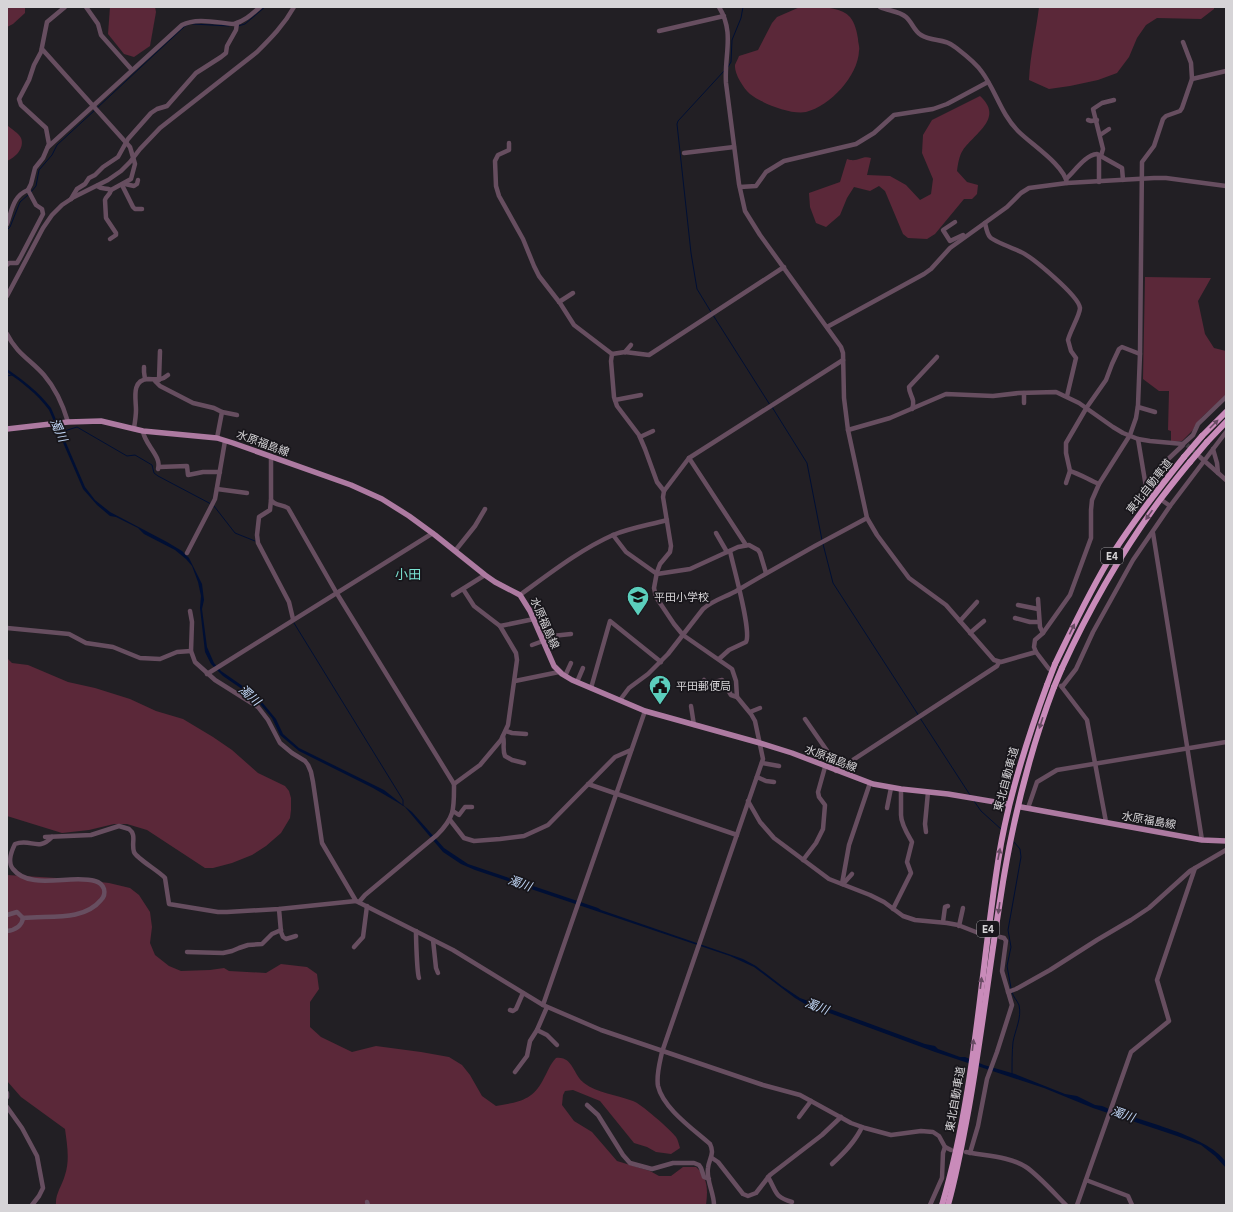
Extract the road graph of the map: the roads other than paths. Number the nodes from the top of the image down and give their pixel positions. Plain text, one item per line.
1 (65, 7) edge
2 (86, 7) edge
3 (260, 7) edge
4 (294, 7) edge
5 (719, 7) edge
6 (880, 7) edge
7 (724, 16) junction
8 (237, 25) junction
9 (659, 30) dead end
10 (1183, 42) dead end
11 (42, 48) junction
12 (132, 70) junction
13 (1226, 71) edge
14 (1192, 79) junction
15 (988, 82) junction
16 (1114, 100) dead end
17 (95, 108) junction
18 (1088, 120) dead end
19 (1096, 120) junction
20 (1109, 130) dead end
21 (1100, 134) junction
22 (126, 142) junction
23 (509, 143) dead end
24 (48, 147) junction
25 (734, 148) junction
26 (684, 153) dead end
27 (1100, 156) junction
28 (134, 158) junction
29 (1142, 178) junction
30 (138, 180) dead end
31 (1122, 180) junction
32 (1067, 181) junction
33 (1099, 182) junction
34 (123, 184) junction
35 (96, 186) junction
36 (1226, 186) edge
37 (740, 187) junction
38 (111, 190) junction
39 (29, 193) junction
40 (72, 199) junction
41 (142, 209) dead end
42 (43, 212) junction
43 (54, 213) junction
44 (955, 222) dead end
45 (985, 223) junction
46 (7, 224) edge
47 (967, 235) junction
48 (110, 240) dead end
49 (7, 265) edge
50 (784, 267) junction
51 (573, 292) dead end
52 (7, 296) edge
53 (559, 302) junction
54 (827, 327) junction
55 (7, 334) edge
56 (631, 345) dead end
57 (160, 351) dead end
58 (626, 352) junction
59 (612, 354) junction
60 (1140, 354) junction
61 (937, 357) dead end
62 (843, 360) junction
63 (144, 367) dead end
64 (168, 375) dead end
65 (146, 379) junction
66 (157, 380) junction
67 (1024, 393) junction
68 (641, 395) dead end
69 (1067, 396) junction
70 (1226, 397) edge
71 (615, 400) junction
72 (1024, 403) dead end
73 (1138, 407) junction
74 (912, 409) junction
75 (1086, 409) junction
76 (222, 412) junction
77 (1155, 412) dead end
78 (1226, 412) edge
79 (237, 415) dead end
80 (68, 422) junction
81 (1226, 422) edge
82 (134, 428) junction
83 (7, 429) edge
84 (653, 430) dead end
85 (848, 430) junction
86 (143, 431) junction
87 (1226, 432) edge
88 (1130, 435) junction
89 (640, 437) junction
90 (216, 438) junction
91 (1138, 439) junction
92 (225, 441) junction
93 (1185, 445) junction
94 (1213, 449) junction
95 (271, 457) junction
96 (689, 458) junction
97 (1202, 459) junction
98 (1070, 471) junction
99 (220, 472) junction
100 (1218, 473) junction
101 (1226, 480) edge
102 (1066, 483) dead end
103 (1099, 484) junction
104 (1146, 487) junction
105 (217, 489) junction
106 (664, 491) junction
107 (1151, 491) dead end
108 (247, 493) dead end
109 (271, 500) junction
110 (1135, 501) dead end
111 (1163, 501) dead end
112 (1170, 506) junction
113 (485, 509) dead end
114 (866, 518) junction
115 (667, 520) junction
116 (432, 533) junction
117 (716, 533) dead end
118 (1153, 533) junction
119 (613, 535) junction
120 (746, 545) junction
121 (455, 551) junction
122 (728, 552) junction
123 (187, 554) dead end
124 (766, 573) junction
125 (657, 574) junction
126 (485, 575) junction
127 (463, 589) junction
128 (739, 589) junction
129 (336, 592) junction
130 (520, 594) junction
131 (453, 595) dead end
132 (1038, 599) dead end
133 (977, 602) dead end
134 (1018, 605) dead end
135 (1038, 609) junction
136 (190, 611) dead end
137 (1015, 618) dead end
138 (293, 619) junction
139 (534, 619) junction
140 (960, 621) junction
141 (984, 621) dead end
142 (1039, 622) junction
143 (500, 626) junction
144 (7, 628) edge
145 (970, 633) junction
146 (1043, 633) junction
147 (571, 634) dead end
148 (683, 635) junction
149 (543, 641) junction
150 (532, 645) dead end
151 (191, 651) junction
152 (1036, 652) junction
153 (719, 659) junction
154 (661, 662) junction
155 (999, 662) junction
156 (571, 663) dead end
157 (583, 668) dead end
158 (1049, 669) dead end
159 (559, 672) junction
160 (207, 674) junction
161 (565, 676) junction
162 (704, 680) dead end
163 (515, 681) junction
164 (578, 682) junction
165 (591, 688) junction
166 (737, 697) junction
167 (620, 700) junction
168 (691, 706) dead end
169 (760, 708) dead end
170 (645, 711) junction
171 (750, 712) junction
172 (806, 719) dead end
173 (694, 725) junction
174 (506, 731) junction
175 (526, 734) dead end
176 (503, 736) junction
177 (1226, 742) edge
178 (760, 743) junction
179 (1188, 748) junction
180 (631, 750) junction
181 (524, 763) dead end
182 (762, 763) junction
183 (1096, 764) junction
184 (779, 766) dead end
185 (825, 767) junction
186 (837, 770) junction
187 (757, 777) junction
188 (774, 782) dead end
189 (870, 783) junction
190 (454, 784) junction
191 (588, 784) junction
192 (891, 788) junction
193 (901, 789) junction
194 (928, 792) junction
195 (616, 794) junction
196 (748, 801) junction
197 (472, 807) dead end
198 (1008, 807) junction
199 (1021, 807) dead end
200 (887, 808) dead end
201 (1028, 808) junction
202 (453, 810) junction
203 (450, 820) junction
204 (1106, 822) junction
205 (926, 832) dead end
206 (737, 836) junction
207 (45, 837) dead end
208 (52, 837) junction
209 (1202, 840) junction
210 (1226, 842) edge
211 (1226, 850) edge
212 (803, 860) junction
213 (1195, 868) junction
214 (852, 874) dead end
215 (842, 884) junction
216 (358, 901) junction
217 (367, 906) junction
218 (948, 906) dead end
219 (963, 908) dead end
220 (279, 909) junction
221 (893, 909) junction
222 (7, 915) edge
223 (24, 918) junction
224 (943, 922) junction
225 (959, 926) junction
226 (281, 930) junction
227 (7, 931) edge
228 (416, 931) junction
229 (981, 934) dead end
230 (296, 936) dead end
231 (1000, 937) dead end
232 (432, 940) junction
233 (354, 947) dead end
234 (187, 952) dead end
235 (438, 973) dead end
236 (419, 978) dead end
237 (523, 992) junction
238 (1008, 992) junction
239 (545, 1006) junction
240 (510, 1010) dead end
241 (537, 1030) junction
242 (557, 1045) dead end
243 (662, 1052) junction
244 (973, 1070) junction
245 (515, 1072) dead end
246 (7, 1093) edge
247 (7, 1097) edge
248 (811, 1101) junction
249 (587, 1105) dead end
250 (7, 1107) edge
251 (799, 1117) dead end
252 (841, 1117) junction
253 (862, 1127) junction
254 (945, 1147) junction
255 (951, 1150) dead end
256 (712, 1158) junction
257 (832, 1164) dead end
258 (768, 1177) junction
259 (709, 1179) junction
260 (1086, 1180) junction
261 (792, 1202) dead end
262 (32, 1205) edge
263 (714, 1205) edge
264 (930, 1205) edge
265 (942, 1205) edge
266 (948, 1205) edge
267 (1066, 1205) edge
268 (1077, 1205) edge
269 (1132, 1205) edge

1 - 11 street
2 - 12 street
3 - 8 street
4 - 28 street
5 - 7 street
6 - 15 street
7 - 9 street
7 - 25 street
8 - 12 street
8 - 22 street
10 - 14 street
11 - 17 street
11 - 24 street
12 - 17 street
13 - 14 street
14 - 29 street
15 - 32 street
15 - 37 street
16 - 19 street
17 - 22 street
17 - 24 street
18 - 19 street
19 - 21 street
20 - 21 street
21 - 27 street
22 - 28 street
22 - 40 street
23 - 53 street
24 - 39 street
25 - 26 street
25 - 37 street
27 - 31 street
27 - 32 street
27 - 33 street
28 - 34 street
28 - 35 street
29 - 31 street
29 - 36 street
29 - 60 street
30 - 34 street
31 - 33 street
32 - 33 street
32 - 45 street
34 - 38 street
34 - 41 street
35 - 38 street
35 - 40 street
37 - 50 street
38 - 48 street
39 - 42 street
39 - 46 street
40 - 43 street
42 - 43 street
42 - 49 street
43 - 52 street
44 - 47 street
45 - 47 street
45 - 69 street
47 - 54 street
50 - 54 street
50 - 58 street
51 - 53 street
53 - 59 street
54 - 62 street
55 - 80 street
56 - 58 street
57 - 66 street
58 - 59 street
59 - 71 street
60 - 73 street
60 - 75 street
61 - 74 street
62 - 85 street
62 - 96 street
63 - 65 street
64 - 66 street
65 - 66 street
65 - 82 street
66 - 76 street
67 - 69 street
67 - 72 street
67 - 74 street
68 - 71 street
69 - 75 street
70 - 93 street
71 - 89 street
73 - 77 street
73 - 88 street
74 - 85 street
75 - 88 street
75 - 98 street
76 - 79 street
76 - 90 street
198 -> 78 highway, 東北自動車道 / E4, bridge
80 - 82 main road, 水原福島線
80 - 83 main road, 水原福島線
81 -> 244 highway, 東北自動車道 / E4, bridge
82 - 86 main road, 水原福島線
84 - 89 street
85 - 114 street
86 - 90 main road, 水原福島線
86 - 99 street
87 - 94 street
88 - 91 street
88 - 103 street
89 - 106 street
90 - 92 main road, 水原福島線
91 - 93 street
91 - 104 street
92 - 95 main road, 水原福島線
92 - 99 street
93 - 104 street
94 - 97 street
94 - 100 street
95 - 109 street
95 - 116 main road, 水原福島線
96 - 106 street
96 - 120 street
97 - 100 street
97 - 112 street
98 - 102 street
98 - 103 street
99 - 105 street
100 - 101 street
103 - 146 street
104 - 107 street
104 - 110 street
105 - 108 street
105 - 123 street
106 - 115 street
109 - 129 street
109 - 138 street
111 - 112 street
112 - 118 street
113 - 121 street
114 - 124 street
114 - 140 street
115 - 119 street
115 - 125 street
116 - 121 main road, 水原福島線
116 - 129 street
117 - 122 street
118 - 179 street
118 - 183 street
119 - 125 street
119 - 130 street
120 - 122 street
120 - 124 street
121 - 126 main road, 水原福島線
122 - 125 street
122 - 128 street
124 - 128 street
125 - 148 street
126 - 127 street
126 - 130 main road, 水原福島線
127 - 131 street
127 - 143 street
128 - 148 street
128 - 153 street
129 - 138 street
129 - 190 street
130 - 139 main road, 水原福島線
132 - 135 street
133 - 140 street
134 - 135 street
135 - 142 street
136 - 151 street
137 - 142 street
138 - 160 street
139 - 143 street
139 - 149 main road, 水原福島線
140 - 145 street
141 - 145 street
142 - 146 street
143 - 163 street
144 - 151 street
145 - 155 street
146 - 152 street
147 - 149 street
148 - 153 street
148 - 154 street
149 - 150 street
149 - 159 main road, 水原福島線
151 - 160 street
152 - 155 street
152 - 158 street
153 - 166 street
154 - 165 street
154 - 167 street
155 - 186 street
156 - 161 street
157 - 164 street
159 - 161 main road, 水原福島線
159 - 163 street
160 - 216 street
161 - 164 main road, 水原福島線
162 - 166 street
163 - 174 street
164 - 165 main road, 水原福島線
165 - 167 main road, 水原福島線
166 - 171 street
167 - 170 main road, 水原福島線
168 - 173 street
169 - 171 street
170 - 173 main road, 水原福島線
170 - 180 street
171 - 178 street
172 - 186 street
173 - 178 main road, 水原福島線
174 - 175 street
174 - 176 street
176 - 181 street
176 - 190 street
177 - 179 street
178 - 182 street
178 - 185 main road, 水原福島線
179 - 183 street
179 - 209 street
180 - 191 street
180 - 195 street
182 - 184 street
182 - 187 street
183 - 201 street
183 - 204 street
185 - 186 main road, 水原福島線
185 - 212 street
186 - 189 main road, 水原福島線
187 - 188 street
187 - 196 street
189 - 192 main road, 水原福島線
189 - 215 street
190 - 202 street
191 - 195 street
191 - 203 street
192 - 193 main road, 水原福島線
192 - 200 street
193 - 194 main road, 水原福島線
193 - 221 street
194 - 198 main road, 水原福島線
194 - 205 street
195 - 206 street
195 - 239 street
196 - 206 street
196 - 212 street
197 - 202 street
244 -> 198 highway, 東北自動車道 / E4
199 - 201 main road, 水原福島線
201 - 204 main road, 水原福島線
202 - 203 street
203 - 216 street
204 - 209 main road, 水原福島線
206 - 243 street
207 - 208 street
208 - 220 street
208 - 223 street
209 - 210 main road, 水原福島線
211 - 213 street
212 - 215 street
213 - 238 street
213 - 260 street
214 - 215 street
215 - 221 street
216 - 217 street
216 - 220 street
217 - 228 street
217 - 233 street
218 - 224 street
219 - 225 street
220 - 226 street
221 - 224 street
222 - 223 street
223 - 227 street
224 - 225 street
225 - 229 street
226 - 230 street
226 - 234 street
228 - 232 street
228 - 236 street
231 - 238 street
232 - 235 street
232 - 237 street
237 - 239 street
237 - 240 street
238 - 267 street
239 - 241 street
239 - 243 street
241 - 242 street
241 - 245 street
243 - 248 street
243 - 256 street
244 - 265 highway, 東北自動車道 / E4
244 - 266 highway, 東北自動車道 / E4
246 - 247 street
248 - 251 street
248 - 252 street
249 - 259 street
250 - 262 street
252 - 253 street
252 - 258 street
253 - 254 street
253 - 257 street
254 - 255 street
254 - 264 street
256 - 258 street
256 - 259 street
258 - 261 street
259 - 263 street
260 - 268 street
260 - 269 street

